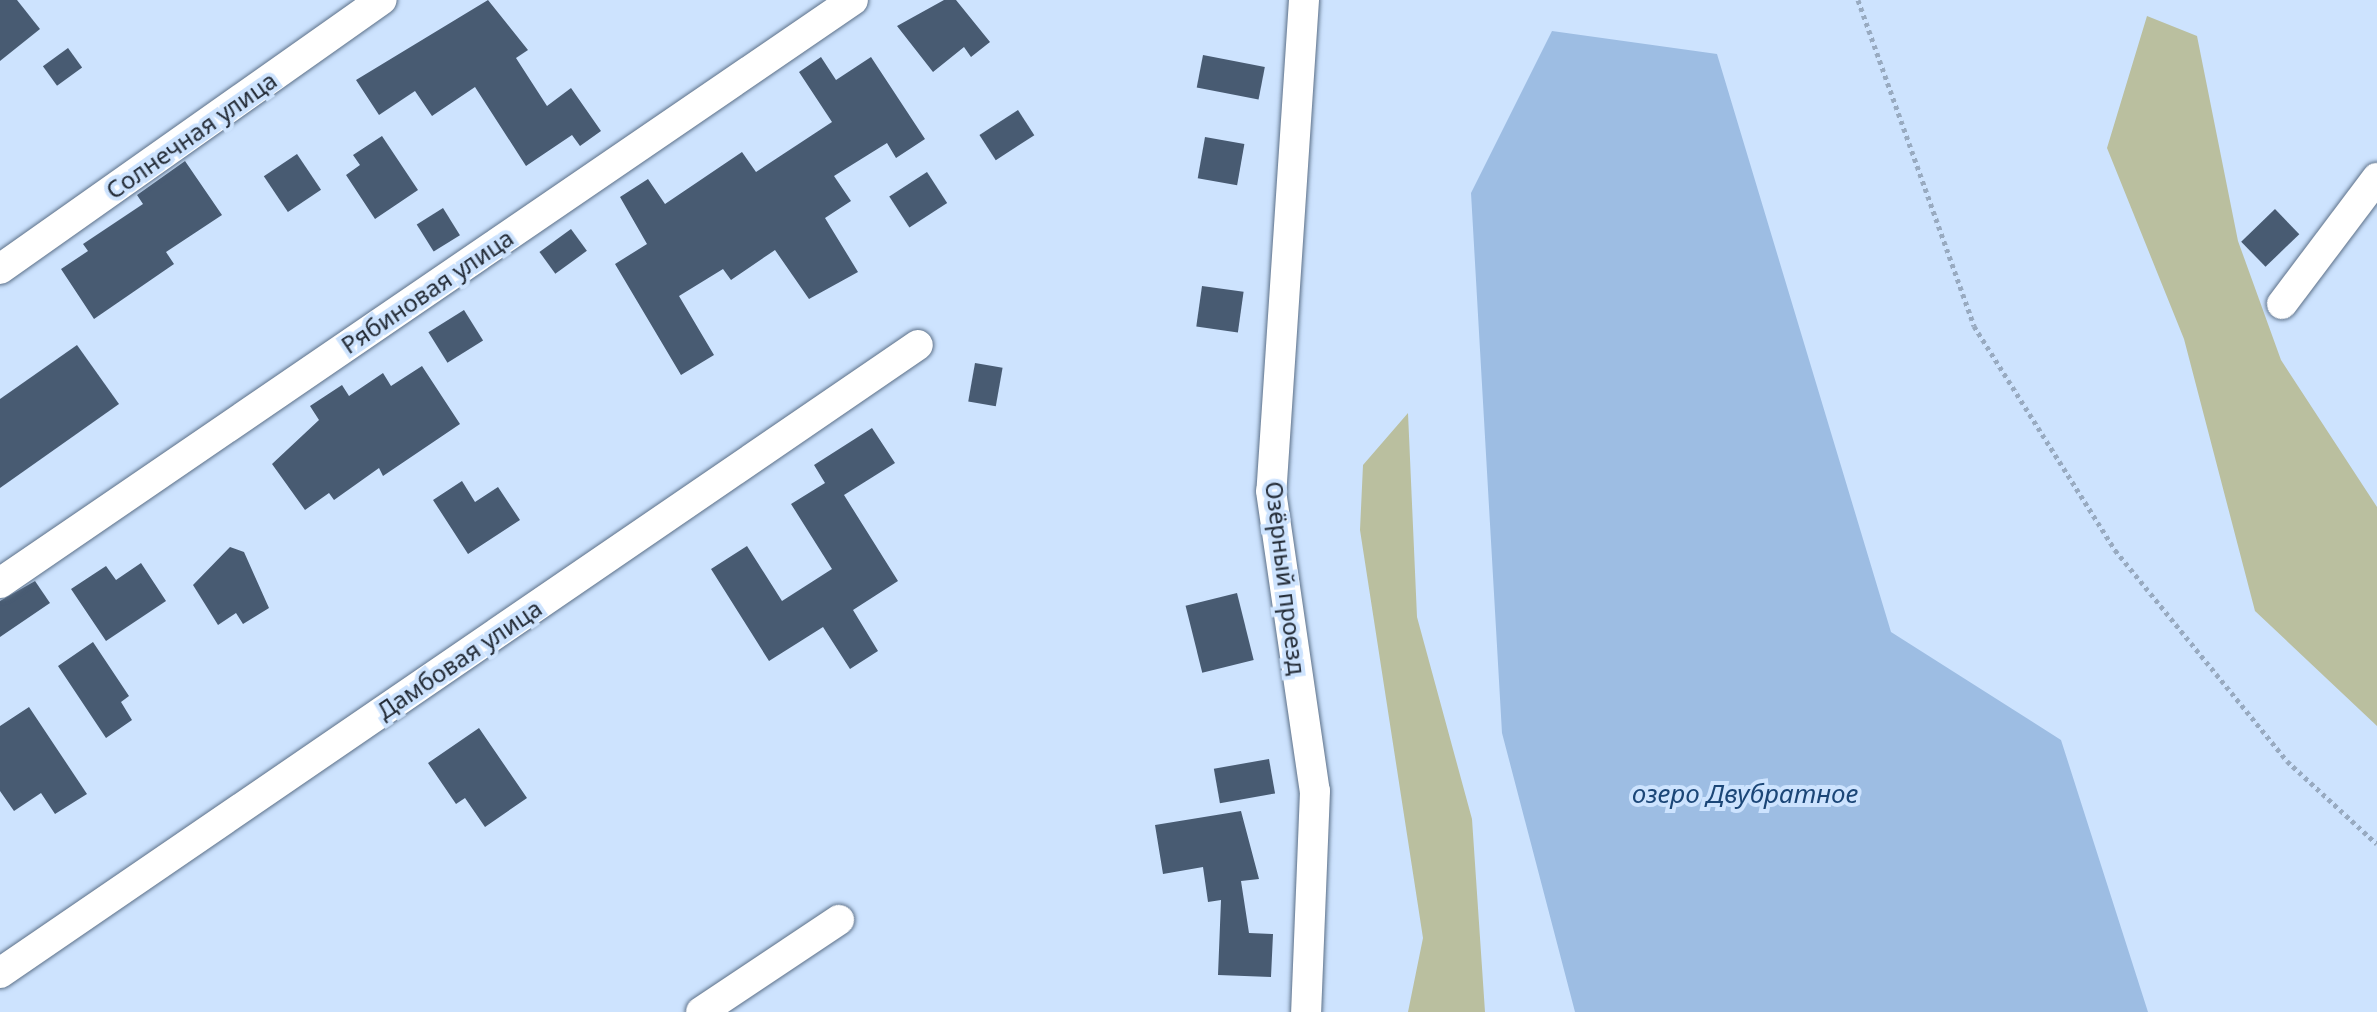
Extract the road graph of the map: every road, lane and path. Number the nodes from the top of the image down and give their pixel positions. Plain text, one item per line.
1 (382, 0) edge
2 (853, 0) edge
3 (1304, 0) edge
4 (1858, 0) edge
5 (2377, 178) edge
6 (0, 269) edge
7 (2282, 304) dead end
8 (918, 345) dead end
9 (0, 583) edge
10 (2377, 844) edge
11 (839, 920) dead end
12 (0, 973) edge
13 (701, 1012) edge
14 (1306, 1012) edge

1 - 6 street, Солнечная улица
2 - 9 street, Рябиновая улица
3 - 14 street, Озёрный проезд
4 - 10 path
5 - 7 street
8 - 12 street, Дамбовая улица
11 - 13 street

